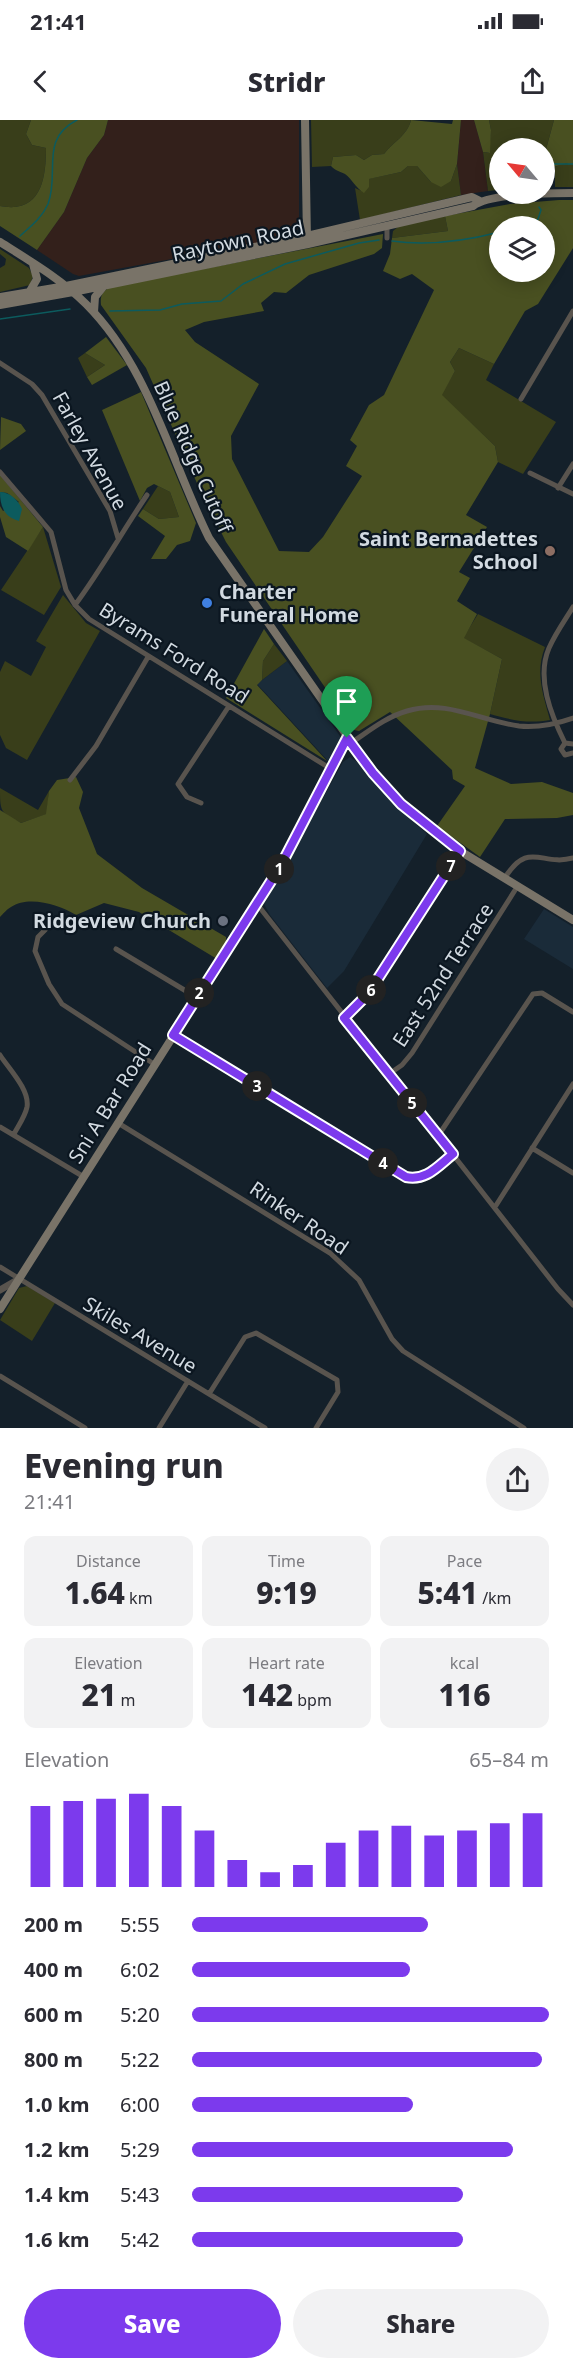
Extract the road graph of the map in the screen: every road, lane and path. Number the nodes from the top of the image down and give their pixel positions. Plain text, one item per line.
1 (305, 120) edge
2 (573, 193) edge
3 (387, 221) junction
4 (387, 238) dead end
5 (307, 240) junction
6 (0, 242) edge
7 (32, 263) junction
8 (66, 286) junction
9 (104, 286) junction
10 (30, 291) junction
11 (73, 292) junction
12 (0, 297) edge
13 (0, 304) edge
14 (573, 311) edge
15 (94, 312) junction
16 (0, 363) edge
17 (520, 399) dead end
18 (573, 464) edge
19 (0, 472) edge
20 (530, 473) dead end
21 (558, 488) junction
22 (573, 494) edge
23 (147, 495) dead end
24 (118, 538) junction
25 (75, 605) junction
26 (573, 607) edge
27 (148, 657) junction
28 (229, 705) junction
29 (573, 718) edge
30 (556, 723) junction
31 (349, 741) junction
32 (565, 742) junction
33 (573, 744) edge
34 (573, 753) edge
35 (331, 769) junction
36 (70, 780) dead end
37 (201, 803) dead end
38 (460, 851) junction
39 (573, 858) edge
40 (504, 879) junction
41 (517, 887) junction
42 (257, 904) junction
43 (573, 920) edge
44 (45, 930) dead end
45 (116, 949) dead end
46 (196, 997) junction
47 (573, 1012) edge
48 (344, 1018) junction
49 (173, 1035) junction
50 (0, 1055) edge
51 (154, 1064) junction
52 (389, 1074) junction
53 (573, 1084) edge
54 (118, 1123) junction
55 (0, 1127) edge
56 (14, 1134) junction
57 (438, 1136) junction
58 (532, 1148) junction
59 (453, 1154) junction
60 (573, 1173) edge
61 (84, 1177) junction
62 (495, 1208) junction
63 (0, 1267) edge
64 (19, 1279) junction
65 (0, 1290) edge
66 (573, 1305) edge
67 (0, 1309) edge
68 (0, 1376) edge
69 (188, 1381) junction
70 (209, 1394) junction
71 (85, 1428) edge
72 (159, 1428) edge
73 (266, 1428) edge
74 (316, 1428) edge
75 (524, 1428) edge

1 - 5 main road
2 - 3 main road, Raytown Road
3 - 4 street
3 - 5 main road, Raytown Road
5 - 8 main road, Raytown Road
5 - 9 main road, Raytown Road
6 - 7 main road, Blue Ridge Cutoff
7 - 8 main road, Blue Ridge Cutoff
7 - 10 main road
8 - 10 main road, Raytown Road
8 - 11 main road, Blue Ridge Cutoff
9 - 11 main road, Raytown Road
9 - 15 main road
10 - 12 main road, Raytown Road
11 - 13 main road, Raytown Road
11 - 15 main road, Blue Ridge Cutoff
14 - 17 street
15 - 31 main road, Blue Ridge Cutoff
16 - 24 street, Farley Avenue
18 - 21 street
19 - 25 street, Byrams Ford Road
20 - 21 street
21 - 22 street
23 - 24 street
24 - 25 street
25 - 27 street, Byrams Ford Road
26 - 30 street
27 - 28 street, Byrams Ford Road
27 - 36 street
28 - 35 street, Byrams Ford Road
28 - 37 street
29 - 30 street, Sni A Bar Road
30 - 31 street, Sni A Bar Road
30 - 32 street
31 - 35 main road, Sni A Bar Road
31 - 38 main road, Blue Ridge Cutoff
32 - 33 street
32 - 34 street
35 - 42 main road, Sni A Bar Road
38 - 40 main road, Blue Ridge Cutoff
38 - 48 street
39 - 40 street
40 - 41 main road, Blue Ridge Cutoff
41 - 43 main road, Blue Ridge Cutoff
41 - 52 street, East 52nd Terrace
42 - 46 main road, Sni A Bar Road
42 - 48 street
44 - 51 street
45 - 46 street
46 - 49 main road, Sni A Bar Road
47 - 57 street
48 - 52 street
49 - 51 main road, Sni A Bar Road
49 - 59 street
50 - 56 street
51 - 54 main road, Sni A Bar Road
52 - 57 street
53 - 58 street
54 - 61 main road, Sni A Bar Road
54 - 75 street, Rinker Road
55 - 56 street
56 - 61 street
57 - 59 street
58 - 60 street
58 - 62 street
59 - 62 street
61 - 64 main road, Sni A Bar Road
62 - 66 street
63 - 64 street, Skiles Avenue
64 - 65 street, Sni A Bar Road
64 - 67 main road
64 - 69 street, Skiles Avenue
68 - 71 street
69 - 70 street, Skiles Avenue
69 - 72 street
70 - 73 street, Skiles Avenue
70 - 74 street

